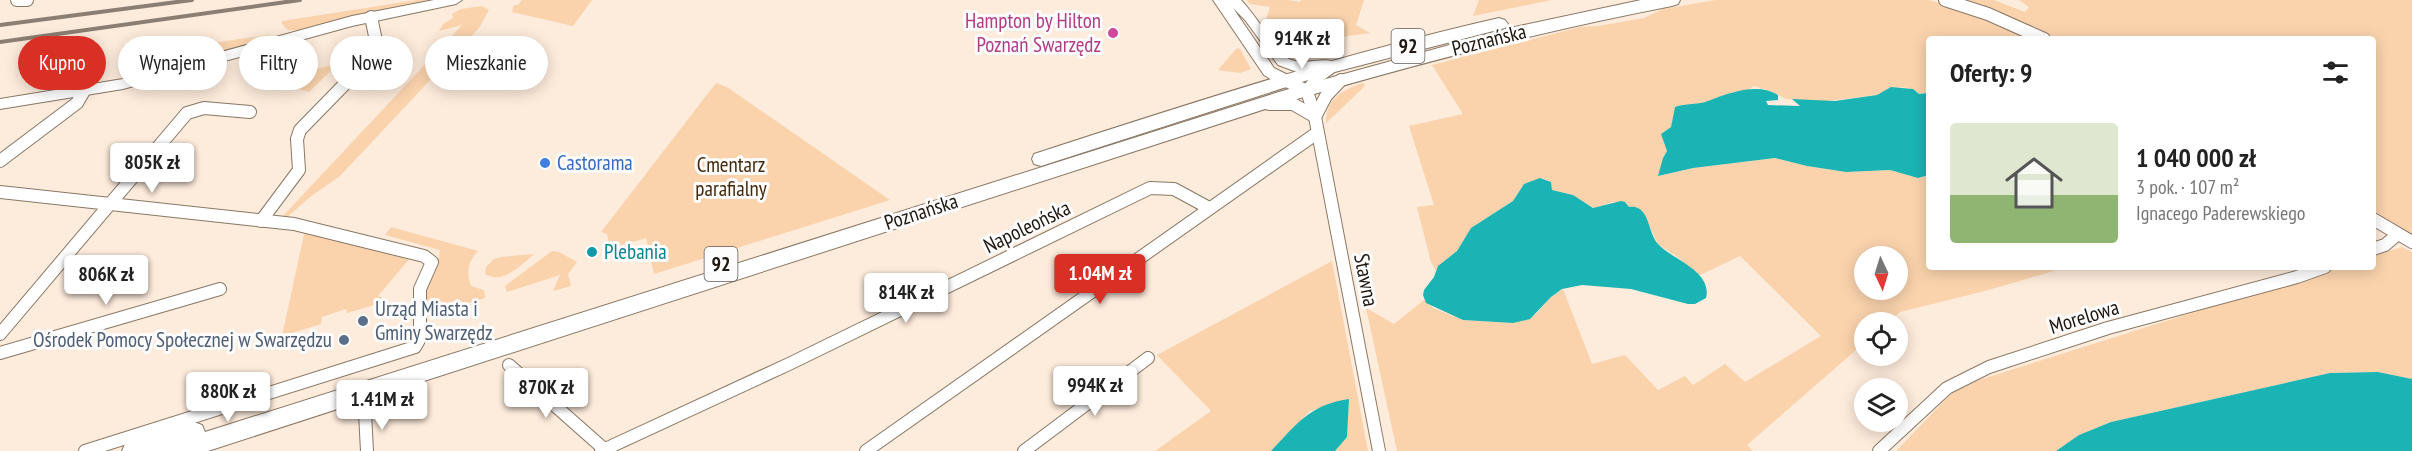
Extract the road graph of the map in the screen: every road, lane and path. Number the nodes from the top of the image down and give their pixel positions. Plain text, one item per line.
1 (17, 0) edge
2 (27, 0) edge
3 (456, 0) edge
4 (1219, 0) edge
5 (1233, 0) edge
6 (1617, 0) edge
7 (1672, 0) edge
8 (1945, 0) edge
9 (371, 17) junction
10 (2037, 36) edge
11 (1265, 67) junction
12 (1284, 71) junction
13 (1337, 73) junction
14 (84, 91) junction
15 (1307, 91) junction
16 (1253, 99) junction
17 (0, 104) edge
18 (249, 112) dead end
19 (1315, 117) junction
20 (1317, 133) junction
21 (0, 161) edge
22 (0, 192) edge
23 (109, 204) junction
24 (1209, 208) junction
25 (261, 221) junction
26 (2376, 221) edge
27 (2398, 234) junction
28 (2412, 242) edge
29 (2376, 248) edge
30 (2317, 270) edge
31 (220, 289) dead end
32 (0, 334) edge
33 (0, 353) edge
34 (1148, 358) dead end
35 (509, 365) dead end
36 (365, 413) dead end
37 (201, 447) edge
38 (602, 450) edge
39 (85, 451) edge
40 (133, 451) edge
41 (177, 451) edge
42 (367, 451) edge
43 (866, 451) edge
44 (1024, 451) edge
45 (1379, 451) edge
46 (1879, 451) edge

1 - 2 street
3 - 9 street
4 - 11 street
5 - 12 street
6 - 13 main road, Poznańska / 92
7 - 13 main road, Poznańska / 92
8 - 10 street
9 - 14 street
9 - 25 street
11 - 12 street
11 - 16 street
12 - 13 main road, Poznańska / 92
12 - 15 street
12 - 16 main road, Poznańska / 92
13 - 15 main road, Poznańska / 92
13 - 19 street
14 - 17 street
14 - 21 street
15 - 16 main road, Poznańska / 92
15 - 19 street, Stawna
16 - 19 street
16 - 37 main road, Poznańska / 92
16 - 40 main road, Poznańska / 92
18 - 23 street
19 - 20 street, Stawna
20 - 24 street
20 - 45 street, Stawna
22 - 23 street
23 - 25 street
23 - 32 street
24 - 38 street, Napoleońska
24 - 43 street
25 - 39 street
26 - 27 street
27 - 28 street
27 - 29 street
30 - 46 street, Morelowa
31 - 33 street
34 - 44 street
35 - 38 street
36 - 42 street
37 - 41 main road, Poznańska / 92

